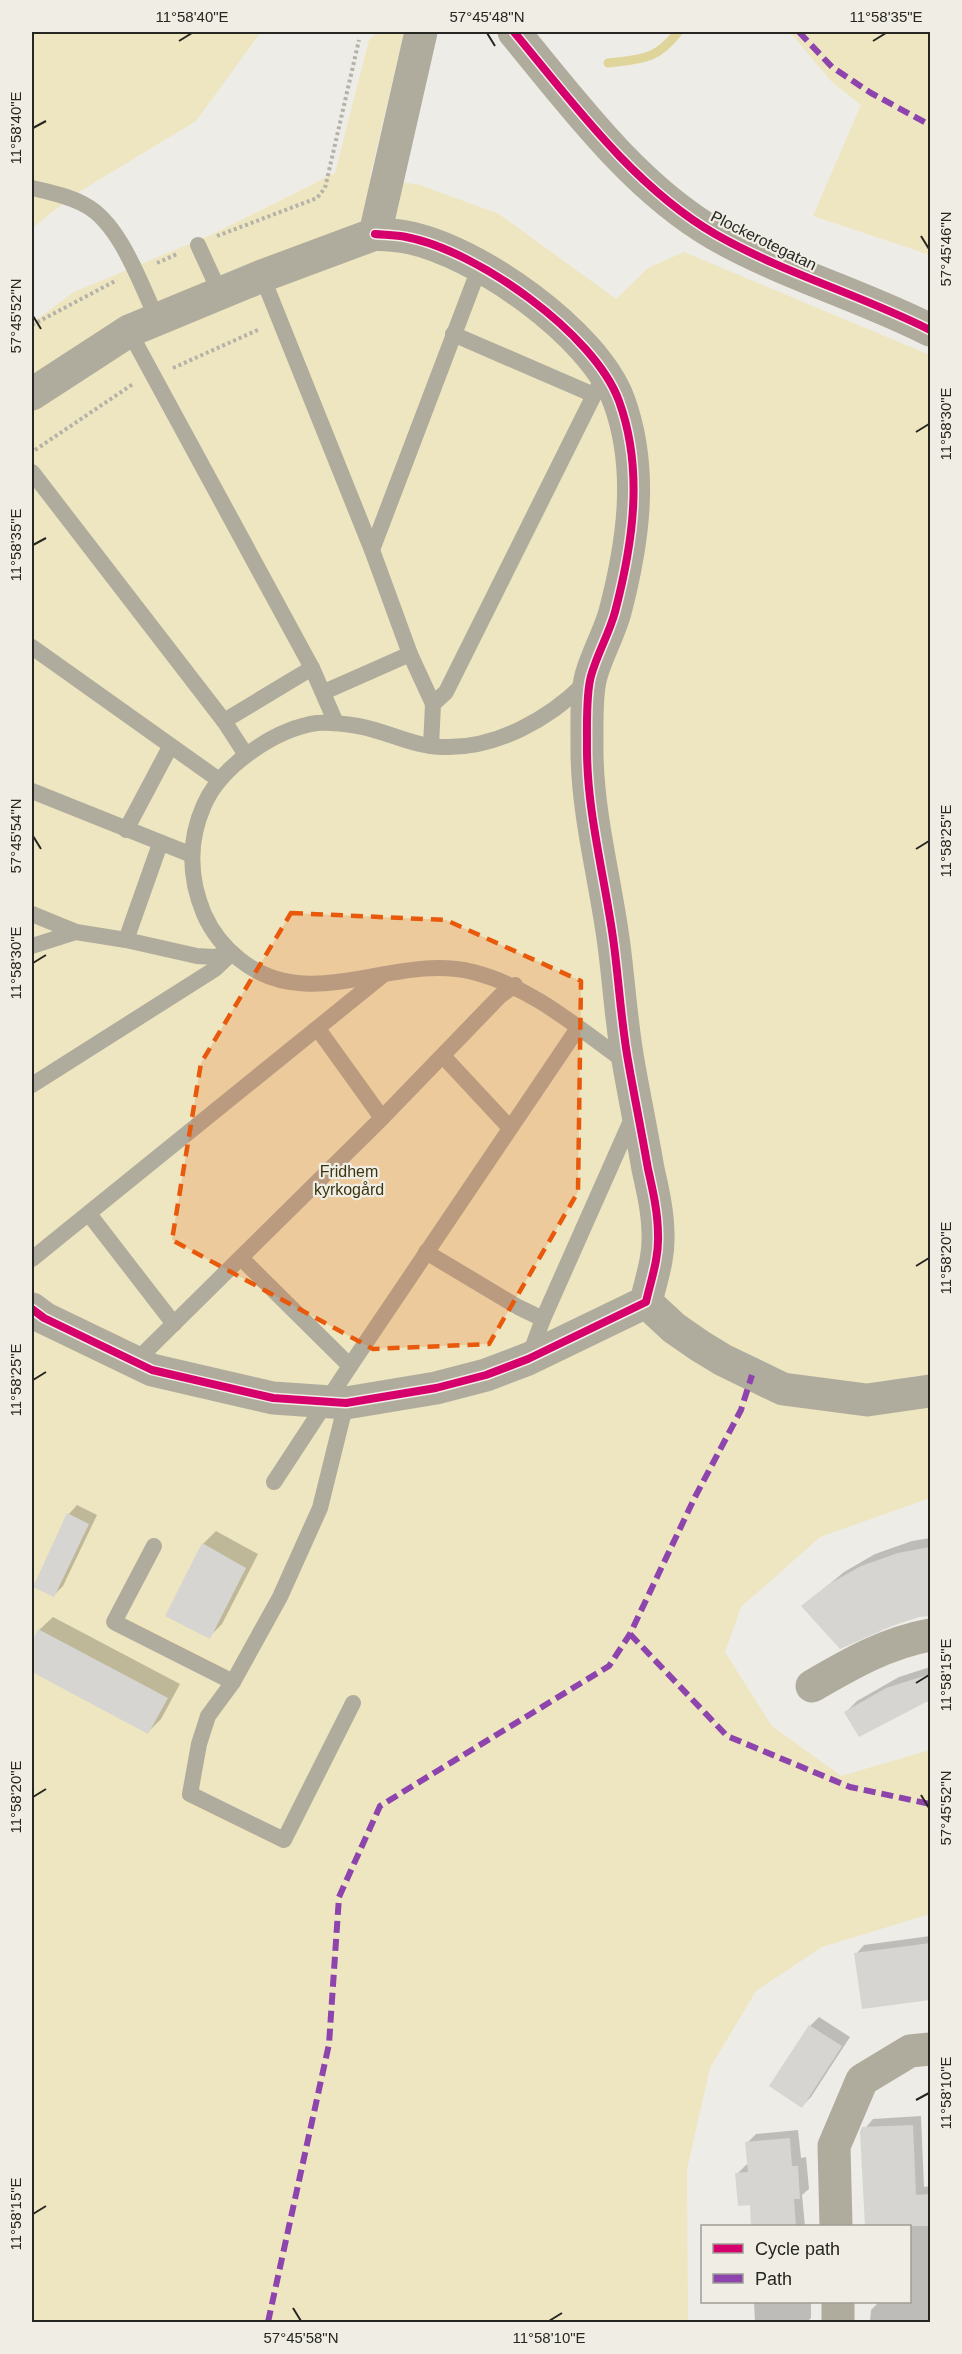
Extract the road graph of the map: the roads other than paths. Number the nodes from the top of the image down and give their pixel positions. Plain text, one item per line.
1 (421, 32) edge
2 (514, 32) edge
3 (32, 188) edge
4 (375, 234) junction
5 (198, 245) road end
6 (480, 266) junction
7 (262, 276) junction
8 (220, 293) junction
9 (143, 325) junction
10 (930, 330) edge
11 (453, 334) junction
12 (599, 384) junction
13 (32, 394) edge
14 (32, 472) edge
15 (372, 550) junction
16 (32, 647) edge
17 (410, 654) junction
18 (312, 668) junction
19 (590, 678) junction
20 (324, 692) junction
21 (433, 704) junction
22 (224, 721) junction
23 (336, 723) junction
24 (431, 746) junction
25 (170, 747) junction
26 (246, 755) junction
27 (219, 780) junction
28 (32, 791) edge
29 (126, 830) junction
30 (160, 844) junction
31 (192, 855) junction
32 (32, 914) edge
33 (76, 932) junction
34 (126, 940) junction
35 (32, 946) edge
36 (232, 953) junction
37 (386, 973) junction
38 (515, 985) junction
39 (578, 1028) junction
40 (318, 1029) junction
41 (443, 1056) junction
42 (628, 1063) junction
43 (32, 1085) edge
44 (637, 1108) junction
45 (382, 1118) junction
46 (510, 1128) junction
47 (89, 1214) junction
48 (426, 1252) junction
49 (241, 1258) junction
50 (32, 1260) edge
51 (646, 1302) junction
52 (32, 1309) edge
53 (543, 1319) junction
54 (174, 1324) junction
55 (528, 1359) junction
56 (135, 1362) junction
57 (350, 1366) junction
58 (930, 1391) edge
59 (336, 1402) junction
60 (274, 1482) dead end
61 (154, 1546) dead end
62 (930, 1635) edge
63 (233, 1682) junction
64 (812, 1686) dead end
65 (353, 1703) dead end
66 (930, 2049) edge
67 (836, 2225) edge
68 (838, 2303) edge
69 (838, 2322) edge

1 - 4 street
2 - 10 street, Plockerotegatan
3 - 9 lane
4 - 6 street
4 - 7 street
5 - 8 lane
6 - 11 lane
6 - 12 street
7 - 8 street
7 - 15 lane
8 - 9 street
9 - 13 street
9 - 18 lane
11 - 12 lane
11 - 15 lane
12 - 19 street
12 - 21 lane
14 - 22 lane
15 - 17 lane
16 - 25 lane
17 - 20 lane
17 - 21 lane
18 - 20 lane
18 - 22 lane
19 - 24 lane
19 - 42 street
20 - 23 lane
21 - 24 lane
22 - 26 lane
23 - 24 lane
23 - 26 lane
25 - 27 lane
25 - 29 lane
26 - 27 lane
27 - 31 lane
28 - 29 lane
29 - 30 lane
30 - 31 lane
30 - 34 lane
31 - 36 lane
32 - 33 lane
33 - 34 lane
33 - 35 lane
34 - 36 lane
36 - 37 lane
36 - 43 lane
37 - 38 lane
37 - 40 lane
38 - 39 lane
38 - 41 lane
39 - 42 lane
39 - 46 lane
40 - 45 lane
40 - 47 lane
41 - 45 lane
41 - 46 lane
42 - 44 street
44 - 51 street
44 - 53 lane
45 - 49 lane
46 - 48 lane
47 - 50 lane
47 - 54 lane
48 - 53 lane
48 - 57 lane
49 - 54 lane
49 - 57 lane
51 - 55 street
51 - 58 street
52 - 56 street
53 - 55 lane
54 - 56 lane
55 - 59 street
56 - 59 street
57 - 59 lane
59 - 60 lane
59 - 63 lane
61 - 63 lane
62 - 64 street
63 - 65 lane
66 - 67 street
68 - 69 street

